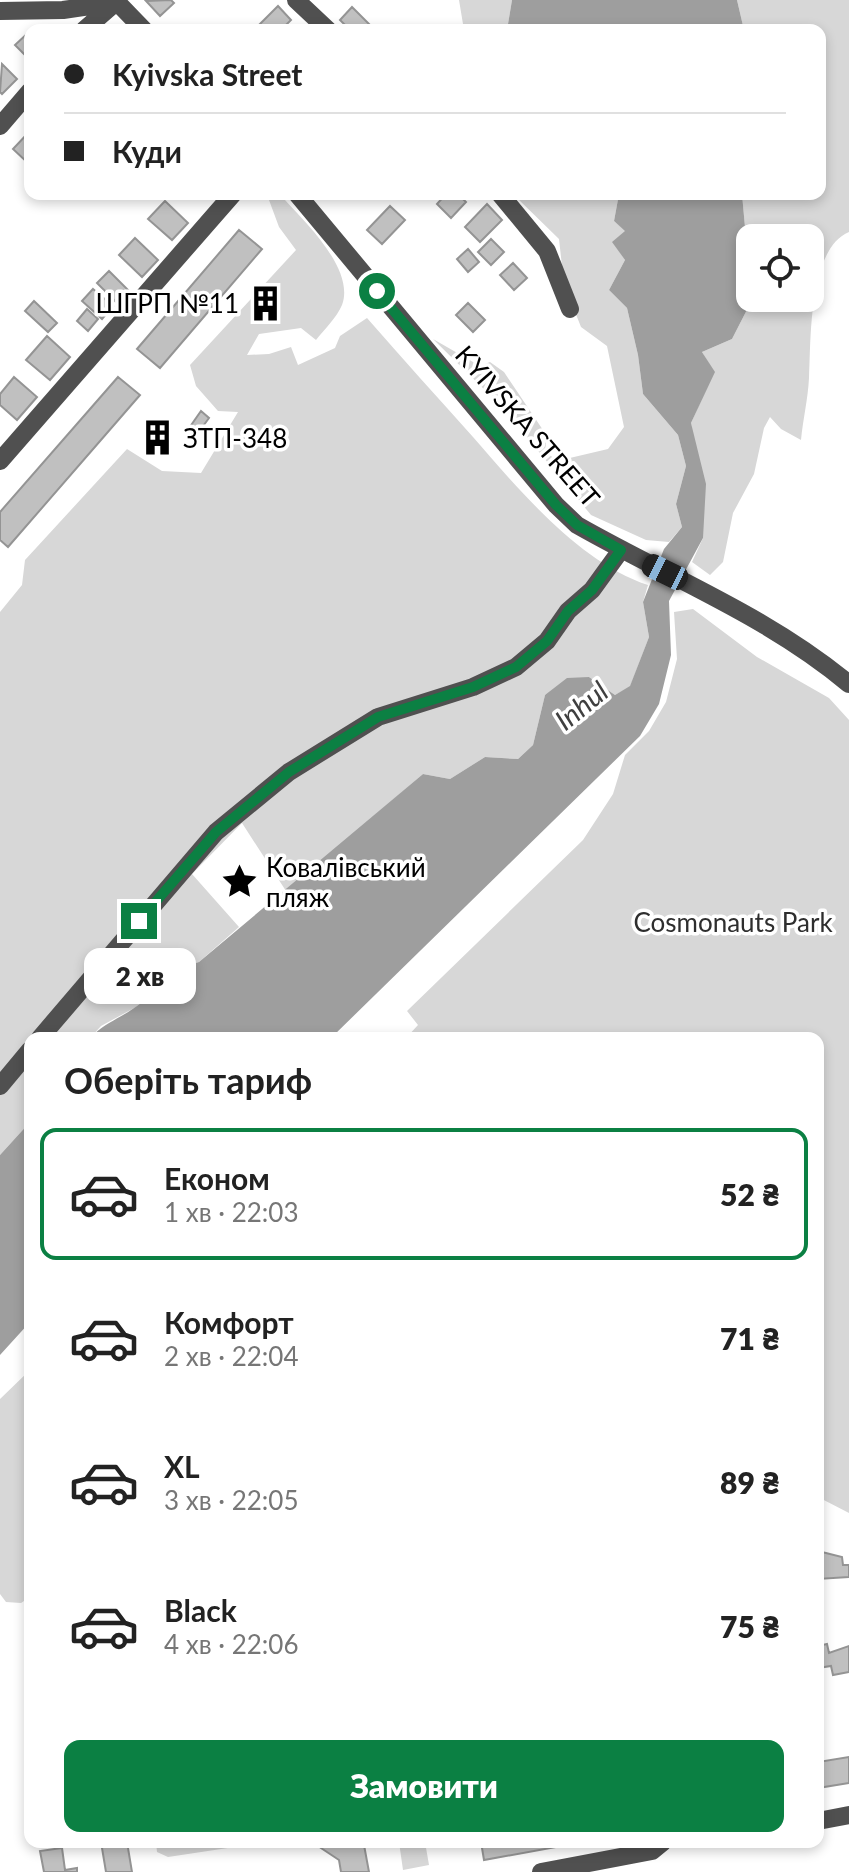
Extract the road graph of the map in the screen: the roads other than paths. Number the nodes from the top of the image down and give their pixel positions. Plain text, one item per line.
1 (296, 0) edge
2 (118, 1) edge
3 (0, 11) edge
4 (91, 24) edge
5 (139, 24) edge
6 (322, 24) edge
7 (24, 98) edge
8 (0, 126) edge
9 (228, 200) edge
10 (302, 200) edge
11 (505, 200) edge
12 (570, 309) dead end
13 (0, 461) edge
14 (621, 550) junction
15 (849, 684) edge
16 (45, 1032) edge
17 (24, 1057) edge
18 (0, 1086) edge
19 (849, 1815) edge
20 (824, 1820) edge
21 (656, 1848) edge
22 (541, 1872) edge

1 - 6 street
2 - 3 street
2 - 4 street
2 - 5 street
7 - 8 street
9 - 13 street
10 - 14 street, KYIVSKA STREET
11 - 12 street
14 - 15 street, KYIVSKA STREET
14 - 16 street
17 - 18 street
19 - 20 street
21 - 22 street

